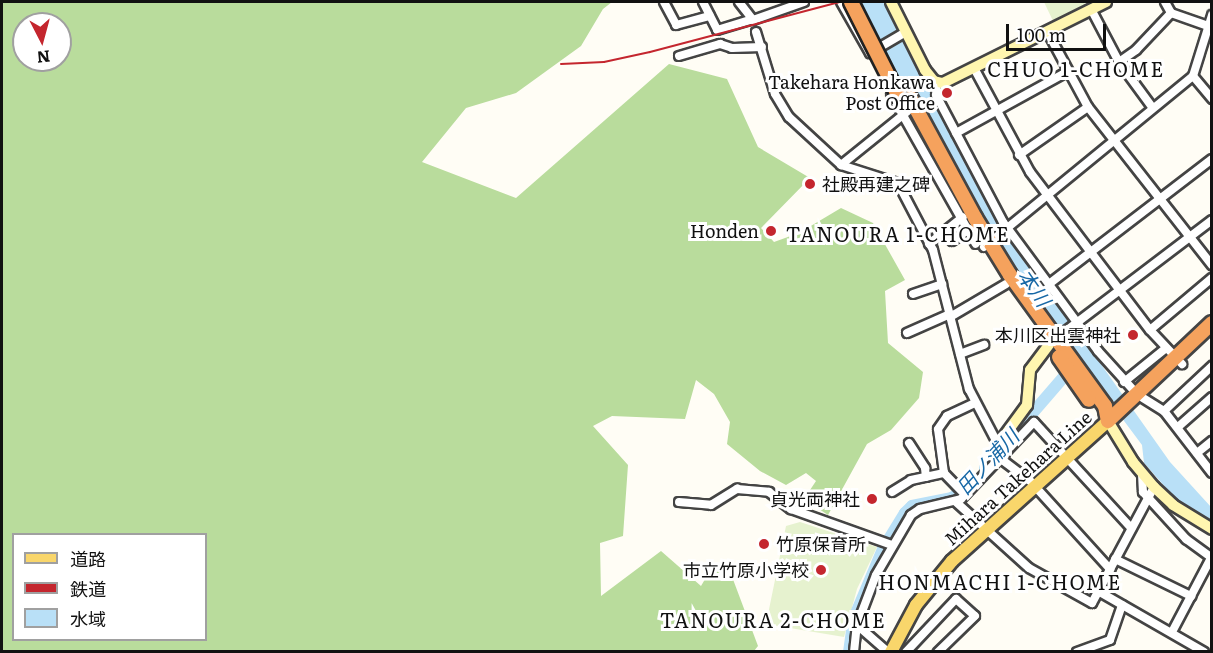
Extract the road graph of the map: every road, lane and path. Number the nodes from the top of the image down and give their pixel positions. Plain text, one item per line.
1 (664, 2) edge
2 (703, 2) edge
3 (739, 2) edge
4 (804, 2) edge
5 (841, 2) edge
6 (851, 2) edge
7 (860, 2) edge
8 (891, 2) edge
9 (1106, 2) edge
10 (1165, 2) edge
11 (1091, 9) junction
12 (1171, 13) junction
13 (1212, 15) edge
14 (710, 16) junction
15 (750, 20) junction
16 (1210, 26) edge
17 (1047, 31) junction
18 (756, 33) dead end
19 (904, 33) junction
20 (762, 47) junction
21 (871, 52) junction
22 (679, 56) dead end
23 (1119, 62) junction
24 (974, 68) junction
25 (1067, 72) junction
26 (1193, 76) junction
27 (937, 82) junction
28 (903, 95) junction
29 (1212, 99) edge
30 (1088, 107) junction
31 (1152, 107) junction
32 (995, 110) junction
33 (905, 113) junction
34 (956, 133) junction
35 (1113, 140) junction
36 (1019, 155) junction
37 (1212, 159) edge
38 (841, 165) junction
39 (1048, 195) junction
40 (1159, 199) junction
41 (965, 215) junction
42 (1212, 220) edge
43 (1008, 230) junction
44 (967, 231) junction
45 (1189, 237) junction
46 (952, 241) dead end
47 (929, 244) junction
48 (986, 244) junction
49 (1091, 253) junction
50 (1212, 265) edge
51 (1212, 278) edge
52 (942, 284) junction
53 (1006, 284) junction
54 (1049, 284) junction
55 (1121, 290) junction
56 (913, 294) dead end
57 (950, 315) junction
58 (1212, 323) edge
59 (1076, 324) junction
60 (1150, 330) junction
61 (1212, 332) edge
62 (907, 333) dead end
63 (1056, 339) junction
64 (984, 345) dead end
65 (1166, 348) junction
66 (960, 354) junction
67 (1179, 362) junction
68 (1212, 366) edge
69 (1124, 382) junction
70 (1212, 397) edge
71 (1137, 399) junction
72 (975, 403) junction
73 (1164, 411) junction
74 (1115, 416) junction
75 (1178, 427) junction
76 (1212, 441) edge
77 (909, 443) dead end
78 (1001, 452) junction
79 (1197, 453) junction
80 (1067, 458) junction
81 (944, 473) junction
82 (1212, 473) edge
83 (1142, 474) junction
84 (926, 477) junction
85 (1154, 487) junction
86 (1035, 488) junction
87 (892, 492) dead end
88 (965, 495) junction
89 (1149, 498) junction
90 (679, 502) dead end
91 (956, 502) junction
92 (1131, 528) junction
93 (1212, 529) edge
94 (986, 531) junction
95 (888, 544) junction
96 (1115, 559) junction
97 (1211, 560) edge
98 (1110, 569) junction
99 (1098, 591) junction
100 (1191, 596) junction
101 (1122, 605) junction
102 (857, 625) junction
103 (1172, 632) junction
104 (854, 651) edge
105 (890, 651) edge
106 (906, 651) edge
107 (938, 651) edge
108 (1077, 651) edge
109 (1204, 651) edge

1 - 14 street
2 - 14 street
3 - 15 street
4 - 15 street
5 - 21 street
6 - 28 highway, bridge
7 - 28 highway
8 - 19 main road
9 - 11 main road
10 - 12 street
11 - 17 main road
11 - 23 street
12 - 16 street
12 - 23 street
13 - 16 street
14 - 15 street
16 - 26 street
17 - 24 main road
17 - 25 street
18 - 20 street
19 - 21 street
19 - 27 main road
20 - 22 street
20 - 38 street
21 - 33 street
23 - 31 street
24 - 27 main road
24 - 32 street
25 - 30 street
25 - 32 street
26 - 29 street
26 - 31 street
27 - 34 street
28 - 33 highway
28 - 41 highway
30 - 35 street
30 - 36 street
31 - 35 street
32 - 34 street
32 - 36 street
33 - 38 street
33 - 41 highway
34 - 43 street
35 - 39 street
35 - 40 street
36 - 39 street
37 - 40 street
38 - 47 street
39 - 43 street
39 - 49 street
40 - 45 street
40 - 49 street
41 - 44 street
41 - 47 street
41 - 48 highway
42 - 45 street
43 - 48 street
43 - 54 street
44 - 46 street
44 - 48 street
45 - 50 street
45 - 55 street
47 - 52 street
48 - 53 highway
48 - 63 highway
49 - 54 street
49 - 55 street
51 - 60 street
52 - 56 street
52 - 57 street
53 - 57 street
53 - 63 highway
54 - 59 street
55 - 59 street
55 - 60 street
57 - 62 street
57 - 66 street
58 - 67 highway
59 - 63 street
59 - 69 street
60 - 65 street
61 - 67 highway
63 - 74 highway
63 - 78 main road
64 - 66 street
65 - 67 street
65 - 69 street
66 - 72 street
67 - 71 highway
68 - 73 street
69 - 71 street
70 - 75 street
71 - 73 street
71 - 74 highway
72 - 78 street
72 - 81 street
73 - 75 street
74 - 80 main road, Mihara Takehara Line
74 - 83 main road
75 - 79 street
76 - 79 street
77 - 84 street
78 - 80 street
78 - 86 street
78 - 88 street
79 - 82 street
80 - 86 main road, Mihara Takehara Line
80 - 92 street
81 - 84 street
81 - 88 street
83 - 85 main road
83 - 89 street
84 - 87 street
85 - 89 street
85 - 93 main road
86 - 94 main road, Mihara Takehara Line
86 - 98 street
88 - 91 street
89 - 92 street
89 - 97 street
90 - 95 street
91 - 94 street
91 - 95 street
92 - 96 street
94 - 99 street
94 - 105 main road, Mihara Takehara Line
95 - 102 street
96 - 98 street
96 - 100 street
97 - 100 street
98 - 99 street
99 - 101 street
100 - 103 street
101 - 103 street
101 - 108 street
102 - 104 street
102 - 105 street
103 - 109 street
106 - 107 street

